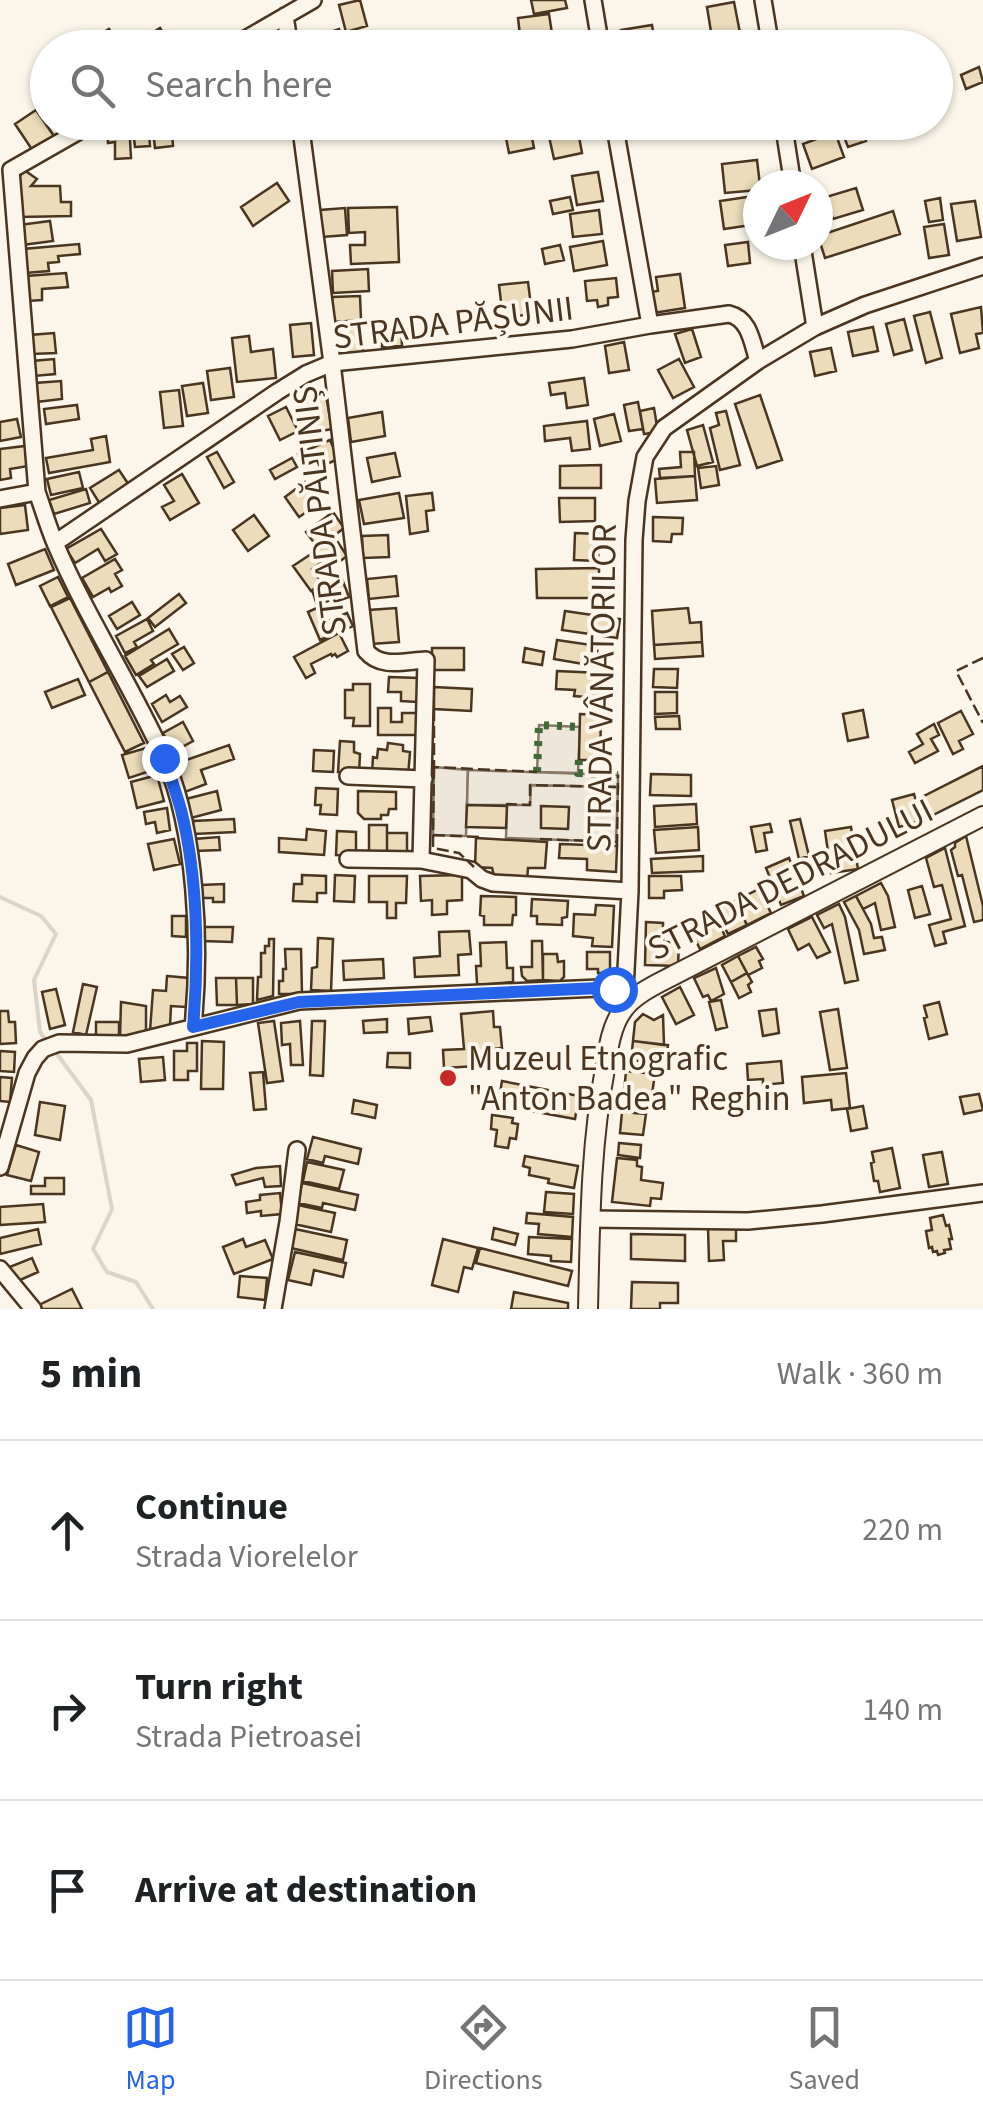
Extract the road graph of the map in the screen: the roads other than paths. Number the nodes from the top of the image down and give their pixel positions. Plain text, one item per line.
1 (313, 0) edge
2 (593, 0) edge
3 (763, 0) edge
4 (285, 16) junction
5 (261, 30) edge
6 (287, 30) edge
7 (598, 30) edge
8 (768, 30) edge
9 (64, 140) edge
10 (302, 140) edge
11 (617, 140) edge
12 (786, 140) edge
13 (791, 170) edge
14 (804, 260) edge
15 (983, 266) edge
16 (650, 324) junction
17 (815, 326) junction
18 (758, 361) junction
19 (332, 364) junction
20 (37, 492) junction
21 (0, 499) edge
22 (55, 543) junction
23 (348, 776) dead end
24 (424, 779) junction
25 (983, 816) edge
26 (348, 859) dead end
27 (421, 860) junction
28 (630, 891) junction
29 (626, 996) junction
30 (193, 1027) junction
31 (297, 1150) dead end
32 (0, 1166) edge
33 (983, 1193) edge
34 (590, 1218) junction
35 (0, 1269) edge
36 (32, 1309) edge
37 (273, 1309) edge
38 (588, 1309) edge

1 - 4 street
2 - 7 street
3 - 8 street
4 - 5 street
4 - 6 street
9 - 20 street
10 - 19 street, STRADA PĂLTINIȘ
11 - 16 street
12 - 13 street
14 - 17 street
15 - 17 street, STRADA VÂNĂTORILOR
16 - 18 street, STRADA PĂȘUNII
16 - 19 street, STRADA PĂȘUNII
17 - 18 street, STRADA VÂNĂTORILOR
18 - 28 street, STRADA VÂNĂTORILOR
19 - 22 street, STRADA PĂȘUNII
19 - 24 street, STRADA PĂLTINIȘ
20 - 21 street
20 - 22 street
22 - 30 street
23 - 24 street
24 - 27 street, STRADA PĂLTINIȘ
25 - 29 main road, STRADA DEDRADULUI
26 - 27 street
27 - 28 street
28 - 29 street, STRADA VÂNĂTORILOR
29 - 30 street
29 - 34 main road, STRADA VÂNĂTORILOR
30 - 32 street
31 - 37 street
33 - 34 street
34 - 38 main road, STRADA VÂNĂTORILOR
35 - 36 street

